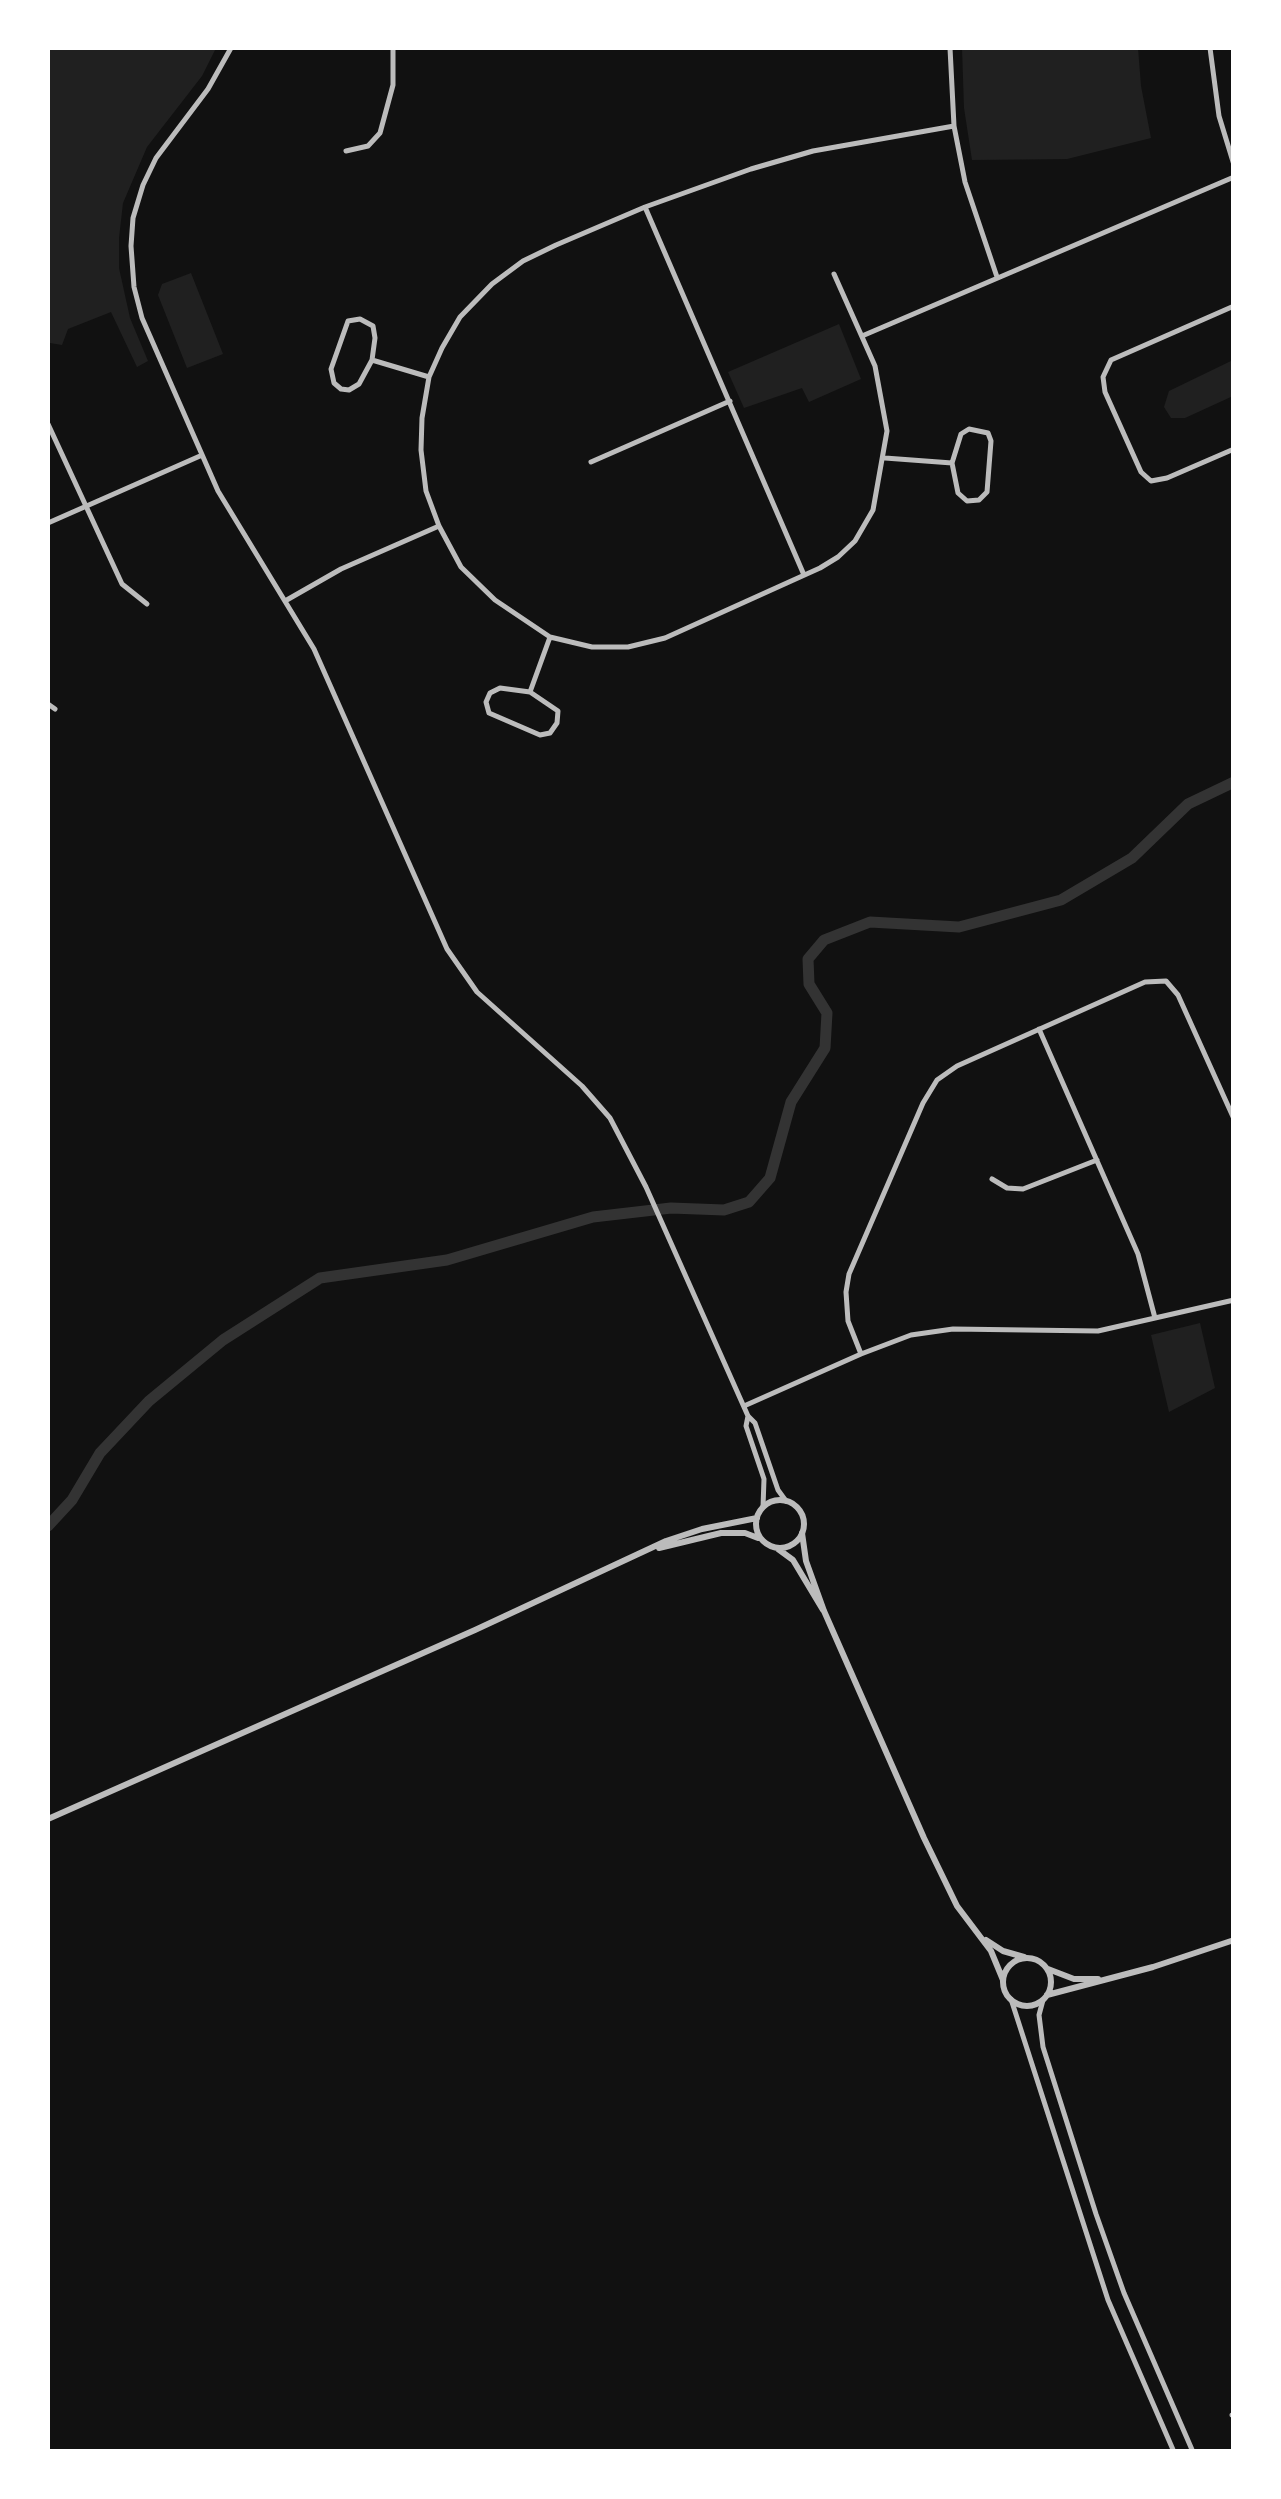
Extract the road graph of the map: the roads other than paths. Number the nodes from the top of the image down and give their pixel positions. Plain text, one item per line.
1 (231, 48) edge
2 (392, 48) edge
3 (950, 48) edge
4 (1210, 48) edge
5 (954, 126) junction
6 (346, 151) dead end
7 (1234, 165) edge
8 (1234, 177) edge
9 (645, 207) junction
10 (834, 274) dead end
11 (997, 277) junction
12 (1234, 306) edge
13 (862, 336) junction
14 (372, 360) junction
15 (429, 377) junction
16 (730, 401) junction
17 (48, 424) edge
18 (1234, 449) edge
19 (202, 455) junction
20 (885, 458) junction
21 (591, 462) dead end
22 (952, 463) junction
23 (85, 506) junction
24 (48, 523) edge
25 (438, 526) junction
26 (804, 575) junction
27 (286, 601) junction
28 (147, 604) dead end
29 (550, 636) junction
30 (530, 692) junction
31 (48, 704) edge
32 (55, 709) dead end
33 (1039, 1029) junction
34 (1234, 1120) edge
35 (1097, 1160) junction
36 (992, 1179) dead end
37 (1234, 1300) edge
38 (1155, 1318) junction
39 (862, 1354) junction
40 (744, 1406) junction
41 (748, 1416) junction
42 (786, 1501) junction
43 (763, 1507) junction
44 (756, 1518) junction
45 (802, 1533) junction
46 (763, 1542) junction
47 (657, 1548) junction
48 (775, 1548) junction
49 (824, 1611) junction
50 (48, 1820) edge
51 (980, 1936) junction
52 (1234, 1940) edge
53 (1025, 1958) junction
54 (1048, 1969) junction
55 (1124, 1975) junction
56 (1003, 1980) junction
57 (1045, 1997) junction
58 (1011, 1999) junction
59 (1173, 2406) junction
60 (1158, 2413) junction
61 (1174, 2452) edge
62 (1193, 2452) edge

1 - 19 street
2 - 6 street
3 - 5 street
4 - 7 street
5 - 9 street
5 - 11 street
8 - 11 street
9 - 15 street
9 - 16 street
10 - 13 street
11 - 13 street
12 - 18 street
13 - 20 street
14 - 14 street
14 - 15 street
15 - 25 street
16 - 21 street
16 - 26 street
17 - 23 street
19 - 23 street
19 - 27 street
20 - 22 street
20 - 26 street
22 - 22 street
23 - 24 street
23 - 28 street
25 - 27 street
25 - 29 street
26 - 29 street
27 - 40 street
29 - 30 street
30 - 30 street
31 - 32 street
33 - 34 street
33 - 35 street
33 - 39 street
35 - 36 street
35 - 38 street
37 - 38 street
38 - 39 street
39 - 40 street
40 - 41 street
41 - 42 street
41 - 43 street
42 - 43 street
42 - 45 street
43 - 44 street
44 - 46 street
44 - 47 street
45 - 48 street
45 - 49 street
46 - 47 street
46 - 48 street
47 - 50 street
48 - 49 street
49 - 51 street
51 - 53 street
51 - 56 street
52 - 55 street
53 - 54 street
53 - 56 street
54 - 55 street
54 - 57 street
55 - 57 street
56 - 58 street
57 - 58 street
57 - 59 street
58 - 60 street
59 - 60 street
59 - 62 street
60 - 61 street

